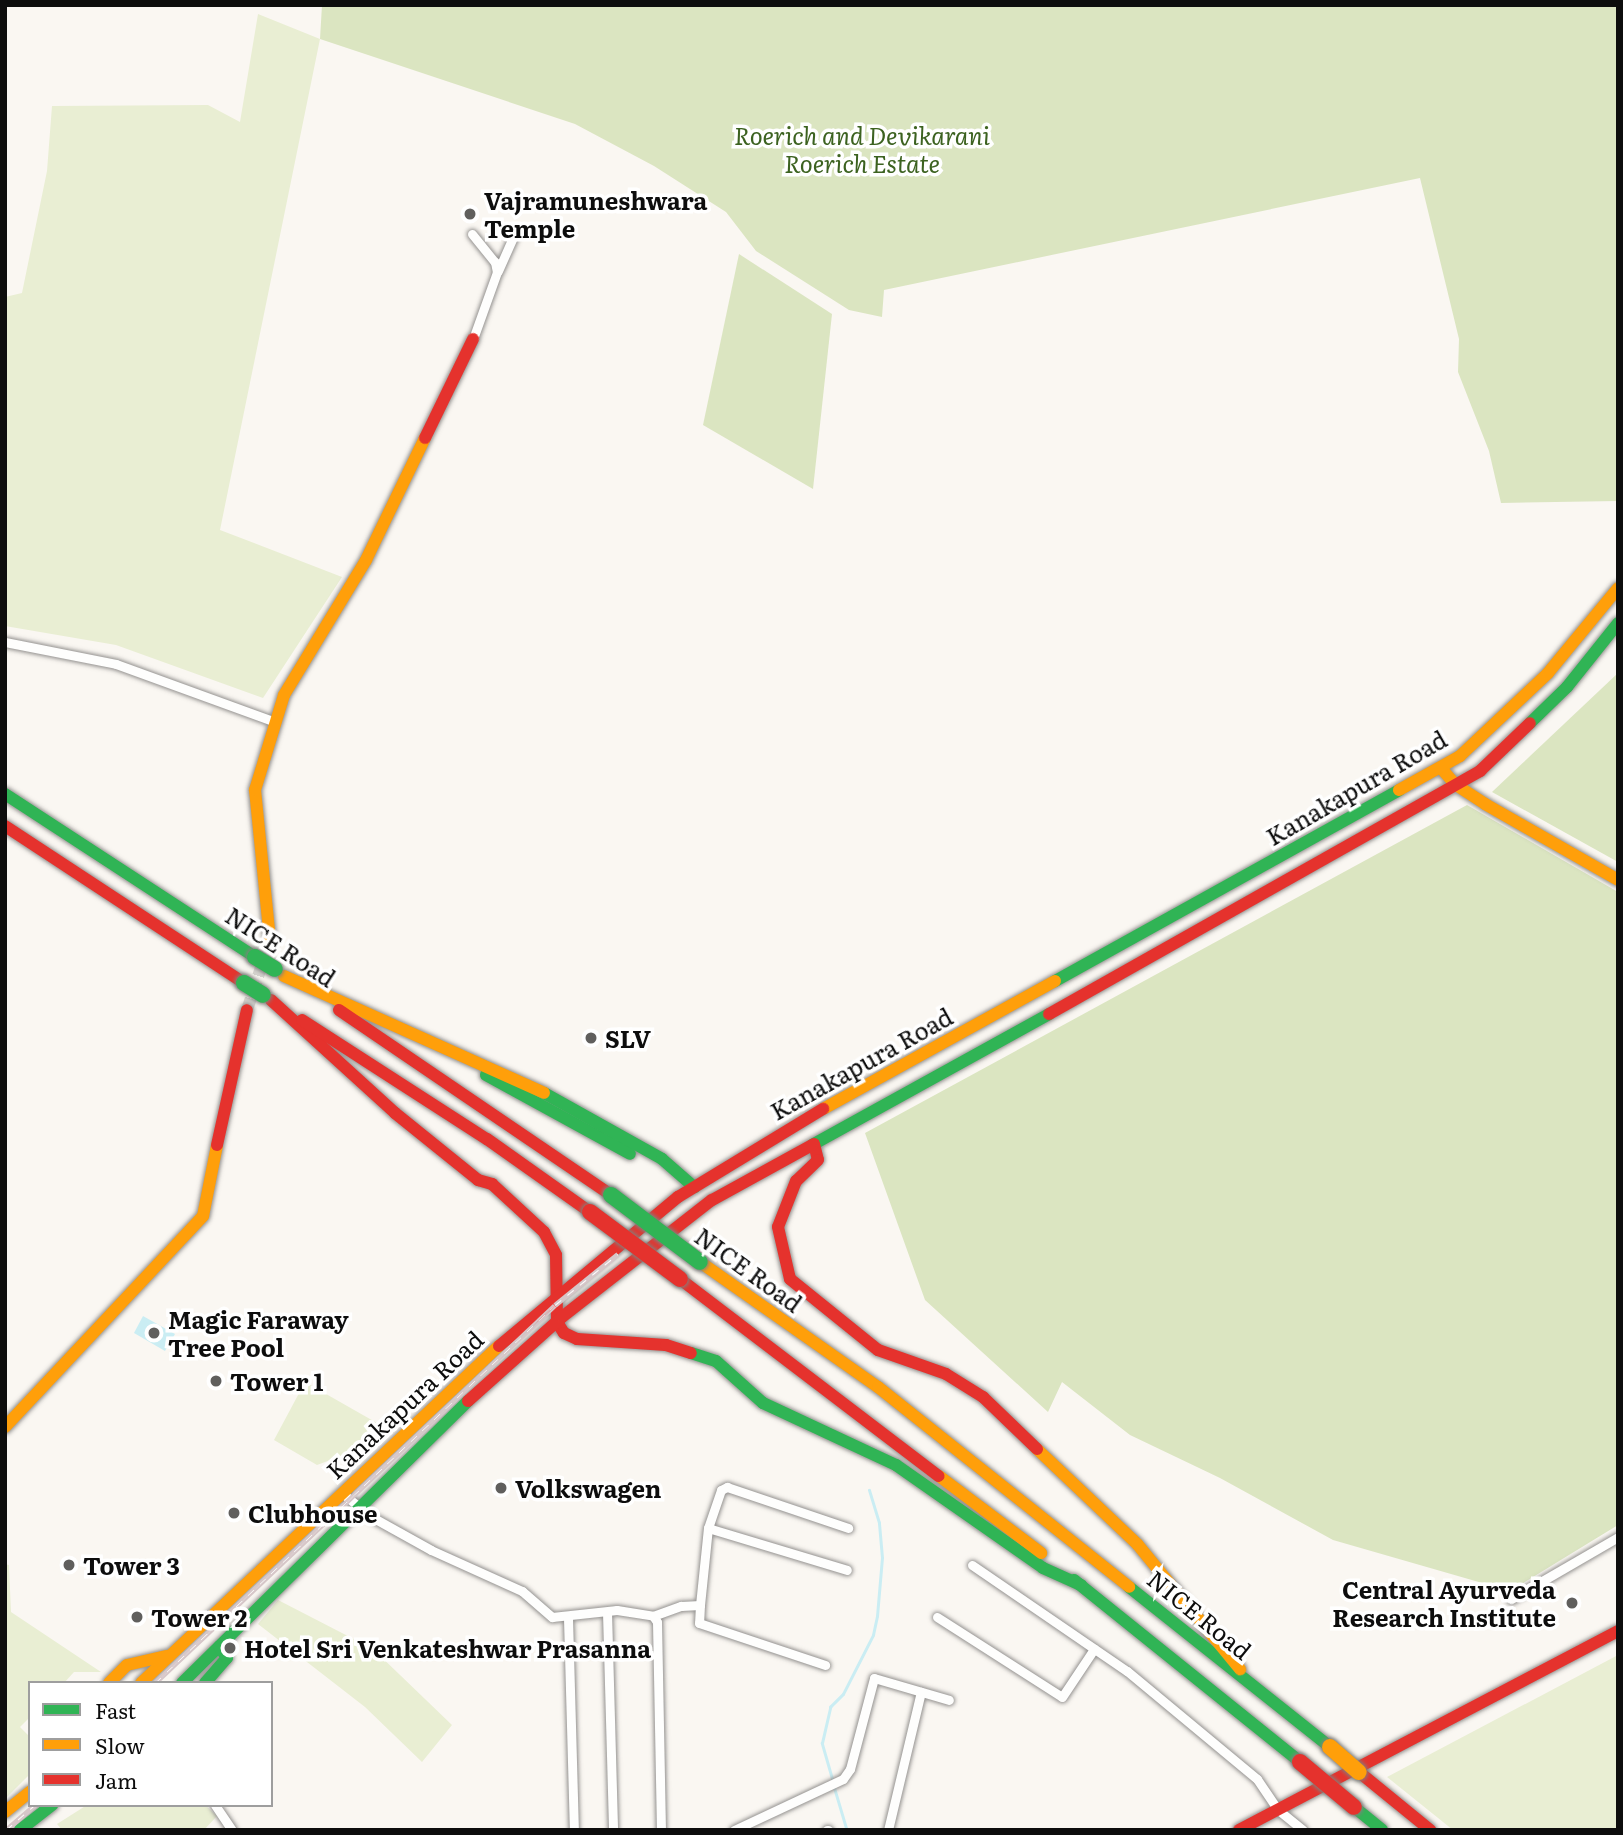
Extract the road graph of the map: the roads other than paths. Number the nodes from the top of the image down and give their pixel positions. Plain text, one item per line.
1 (472, 234) dead end
2 (513, 237) dead end
3 (497, 272) junction
4 (473, 339) joint
5 (1618, 587) edge
6 (1618, 623) edge
7 (5, 642) edge
8 (275, 722) junction
9 (1441, 768) junction
10 (1456, 785) junction
11 (5, 794) edge
12 (5, 826) edge
13 (1618, 880) edge
14 (270, 940) tunnel mouth
15 (279, 973) junction
16 (267, 998) junction
17 (247, 1010) tunnel mouth
18 (904, 1066) junction
19 (917, 1086) junction
20 (814, 1144) junction
21 (694, 1187) junction
22 (557, 1295) junction
23 (556, 1322) junction
24 (5, 1427) edge
25 (342, 1493) junction
26 (359, 1508) junction
27 (708, 1528) junction
28 (849, 1528) dead end
29 (1618, 1536) edge
30 (972, 1565) dead end
31 (848, 1570) dead end
32 (1081, 1586) junction
33 (1511, 1599) dead end
34 (700, 1605) junction
35 (607, 1612) junction
36 (653, 1616) junction
37 (937, 1617) dead end
38 (568, 1618) junction
39 (1618, 1631) edge
40 (219, 1646) junction
41 (1094, 1649) junction
42 (174, 1651) junction
43 (825, 1665) dead end
44 (111, 1681) edge
45 (143, 1681) edge
46 (184, 1681) edge
47 (207, 1681) edge
48 (1250, 1684) junction
49 (921, 1692) junction
50 (949, 1700) dead end
51 (28, 1794) edge
52 (50, 1807) edge
53 (216, 1807) edge
54 (1277, 1809) junction
55 (5, 1812) edge
56 (1300, 1829) edge
57 (20, 1830) edge
58 (232, 1830) edge
59 (575, 1830) edge
60 (613, 1830) edge
61 (662, 1830) edge
62 (734, 1830) edge
63 (888, 1830) edge
64 (1240, 1830) edge
65 (1382, 1830) edge
66 (1430, 1830) edge

1 - 3 street
2 - 3 street
3 - 4 street
4 - 8 main road
5 - 9 main road, Kanakapura Road
6 - 10 main road, Kanakapura Road
7 - 8 street
8 - 14 main road
9 - 10 main road
9 - 18 main road, Kanakapura Road
10 - 13 main road
10 - 19 main road, Kanakapura Road
11 - 15 main road, NICE Road, bridge
12 - 16 main road, NICE Road, bridge
15 - 21 main road
15 - 48 main road, NICE Road, bridge
16 - 22 main road
16 - 32 main road, NICE Road, bridge
17 - 24 main road
18 - 19 main road
18 - 21 main road, Kanakapura Road
19 - 20 main road, Kanakapura Road
20 - 23 main road, Kanakapura Road
20 - 48 main road
21 - 22 main road, Kanakapura Road
22 - 23 main road
22 - 25 main road, Kanakapura Road
23 - 26 main road, Kanakapura Road
23 - 32 main road
25 - 26 street
25 - 42 main road, Kanakapura Road
26 - 38 street
26 - 40 main road, Kanakapura Road
27 - 28 street
27 - 31 street
27 - 34 street
29 - 33 street
30 - 41 street
32 - 65 main road, NICE Road, bridge
34 - 36 street
34 - 43 street
35 - 36 street
35 - 38 street
35 - 60 street
36 - 61 street
37 - 41 street
38 - 59 street
39 - 54 main road
40 - 46 main road, Kanakapura Road
40 - 47 main road
41 - 54 street
42 - 44 main road, Kanakapura Road
42 - 45 main road, Kanakapura Road
48 - 66 main road, NICE Road, bridge
49 - 50 street
49 - 62 street
49 - 63 street
51 - 55 main road
52 - 57 main road
53 - 58 street
54 - 56 street
54 - 64 main road

